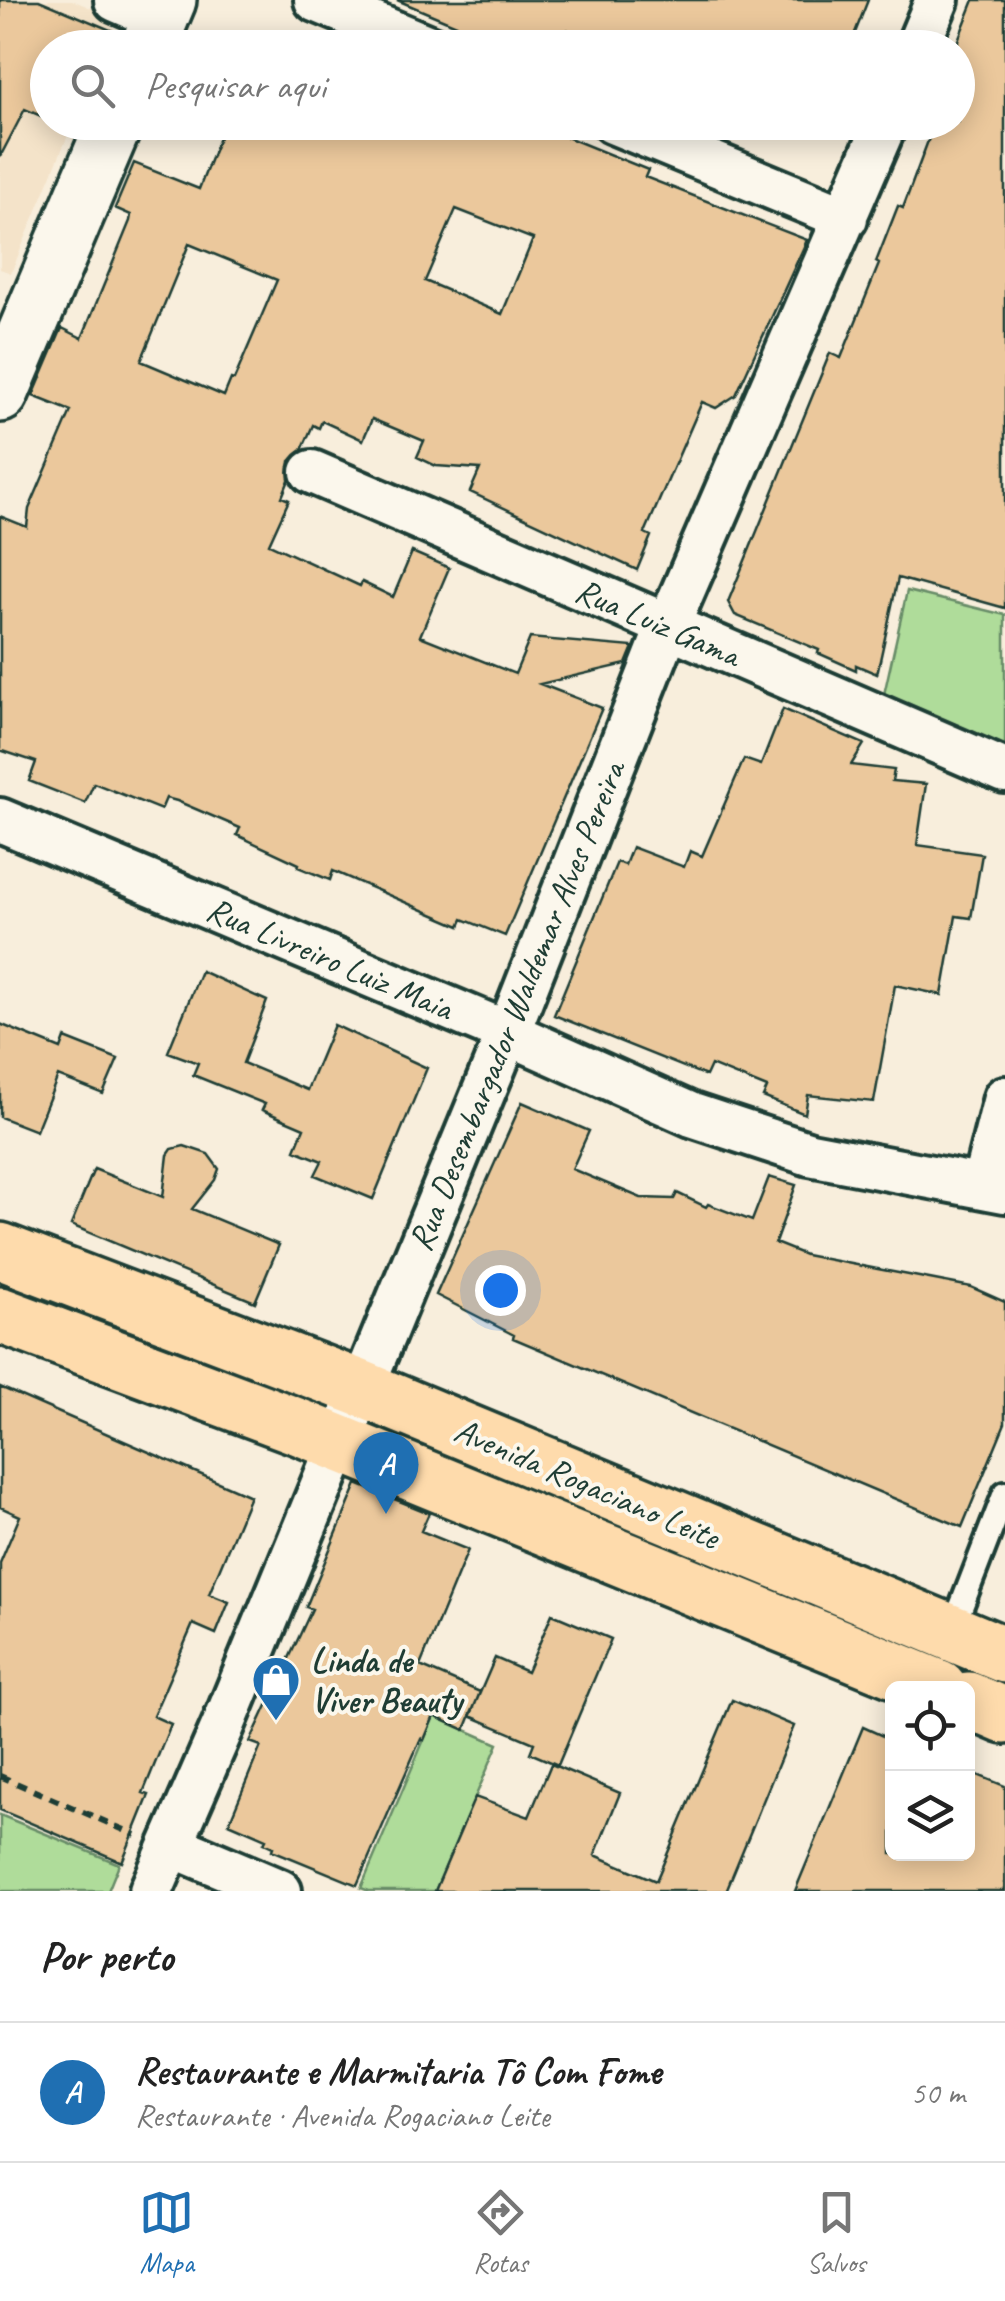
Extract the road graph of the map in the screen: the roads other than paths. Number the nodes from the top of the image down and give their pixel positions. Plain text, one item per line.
1 (316, 0) edge
2 (937, 0) edge
3 (388, 30) edge
4 (924, 30) edge
5 (107, 140) edge
6 (657, 140) edge
7 (878, 140) edge
8 (846, 218) junction
9 (0, 394) edge
10 (312, 472) dead end
11 (668, 626) junction
12 (1005, 772) edge
13 (0, 820) edge
14 (508, 1033) junction
15 (1005, 1098) edge
16 (994, 1189) edge
17 (0, 1251) edge
18 (0, 1315) edge
19 (360, 1388) junction
20 (338, 1443) junction
21 (1005, 1493) edge
22 (951, 1633) junction
23 (1005, 1655) edge
24 (922, 1681) edge
25 (975, 1703) edge
26 (1005, 1716) edge
27 (170, 1845) junction
28 (152, 1891) edge
29 (280, 1891) edge

1 - 3 street
2 - 4 street
5 - 9 street
6 - 8 street
7 - 8 street, Rua Desembargador Waldemar Alves Pereira
8 - 11 street, Rua Desembargador Waldemar Alves Pereira
10 - 11 street, Rua Luiz Gama
11 - 12 street, Rua Luiz Gama
11 - 14 street, Rua Desembargador Waldemar Alves Pereira
13 - 14 street, Rua Livreiro Luiz Maia
14 - 16 street, Rua Livreiro Luiz Maia
14 - 19 street, Rua Desembargador Waldemar Alves Pereira
15 - 16 street
17 - 19 main road, Avenida Rogaciano Leite
18 - 20 main road, Avenida Rogaciano Leite
19 - 20 street, Rua Desembargador Waldemar Alves Pereira
19 - 22 main road, Avenida Rogaciano Leite
20 - 24 main road, Avenida Rogaciano Leite
20 - 27 street, Rua Desembargador Waldemar Alves Pereira
21 - 22 lane
22 - 23 main road, Avenida Rogaciano Leite
25 - 26 main road
27 - 28 street, Rua Desembargador Waldemar Alves Pereira
27 - 29 street

